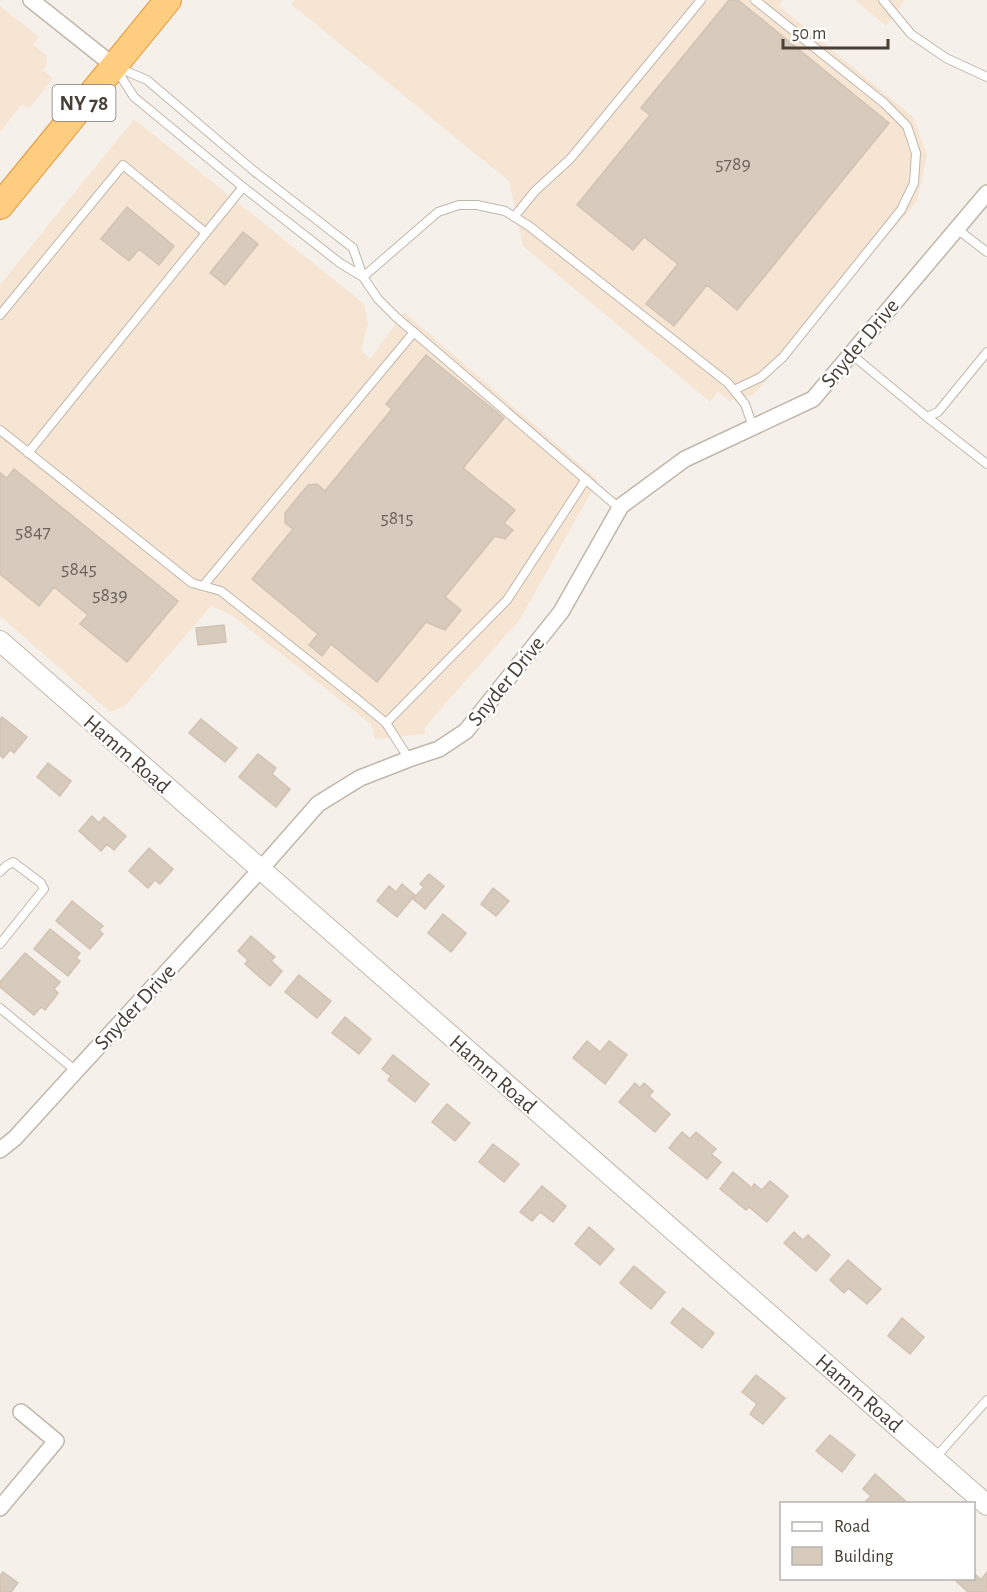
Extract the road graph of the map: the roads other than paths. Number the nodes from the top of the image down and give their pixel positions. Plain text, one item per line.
1 (31, 0) edge
2 (168, 0) edge
3 (701, 0) edge
4 (755, 0) edge
5 (883, 0) edge
6 (114, 66) junction
7 (987, 77) edge
8 (243, 187) junction
9 (987, 193) edge
10 (0, 206) edge
11 (514, 217) junction
12 (957, 229) junction
13 (206, 232) junction
14 (987, 252) edge
15 (363, 276) junction
16 (0, 315) edge
17 (414, 332) junction
18 (987, 352) edge
19 (851, 354) junction
20 (734, 390) junction
21 (927, 417) junction
22 (753, 427) junction
23 (0, 430) edge
24 (28, 453) junction
25 (987, 464) edge
26 (586, 479) junction
27 (619, 508) junction
28 (203, 586) junction
29 (0, 642) edge
30 (386, 723) junction
31 (409, 759) junction
32 (260, 870) junction
33 (0, 873) edge
34 (0, 944) edge
35 (0, 1008) edge
36 (76, 1071) junction
37 (0, 1150) edge
38 (987, 1400) edge
39 (21, 1412) dead end
40 (934, 1459) junction
41 (987, 1505) edge
42 (0, 1508) edge

1 - 6 street
2 - 6 highway, NY 78
3 - 11 lane
4 - 20 lane
5 - 7 lane
6 - 8 lane
6 - 10 highway, NY 78
6 - 15 lane
8 - 13 lane
8 - 15 lane
9 - 12 street, Snyder Drive
11 - 15 lane
11 - 20 lane
12 - 14 lane
12 - 19 street, Snyder Drive
13 - 16 lane
13 - 24 lane
15 - 17 lane
17 - 26 lane
17 - 28 lane
18 - 21 lane
19 - 21 lane
19 - 22 street, Snyder Drive
20 - 22 lane
21 - 25 lane
22 - 27 street, Snyder Drive
23 - 24 lane
24 - 28 lane
26 - 27 lane
26 - 30 lane
27 - 31 street, Snyder Drive
28 - 30 lane
29 - 32 street, Hamm Road
30 - 31 lane
31 - 32 street, Snyder Drive
32 - 36 street, Snyder Drive
32 - 40 street, Hamm Road
33 - 34 lane
35 - 36 lane
36 - 37 street, Snyder Drive
38 - 40 lane
39 - 42 street
40 - 41 street, Hamm Road

